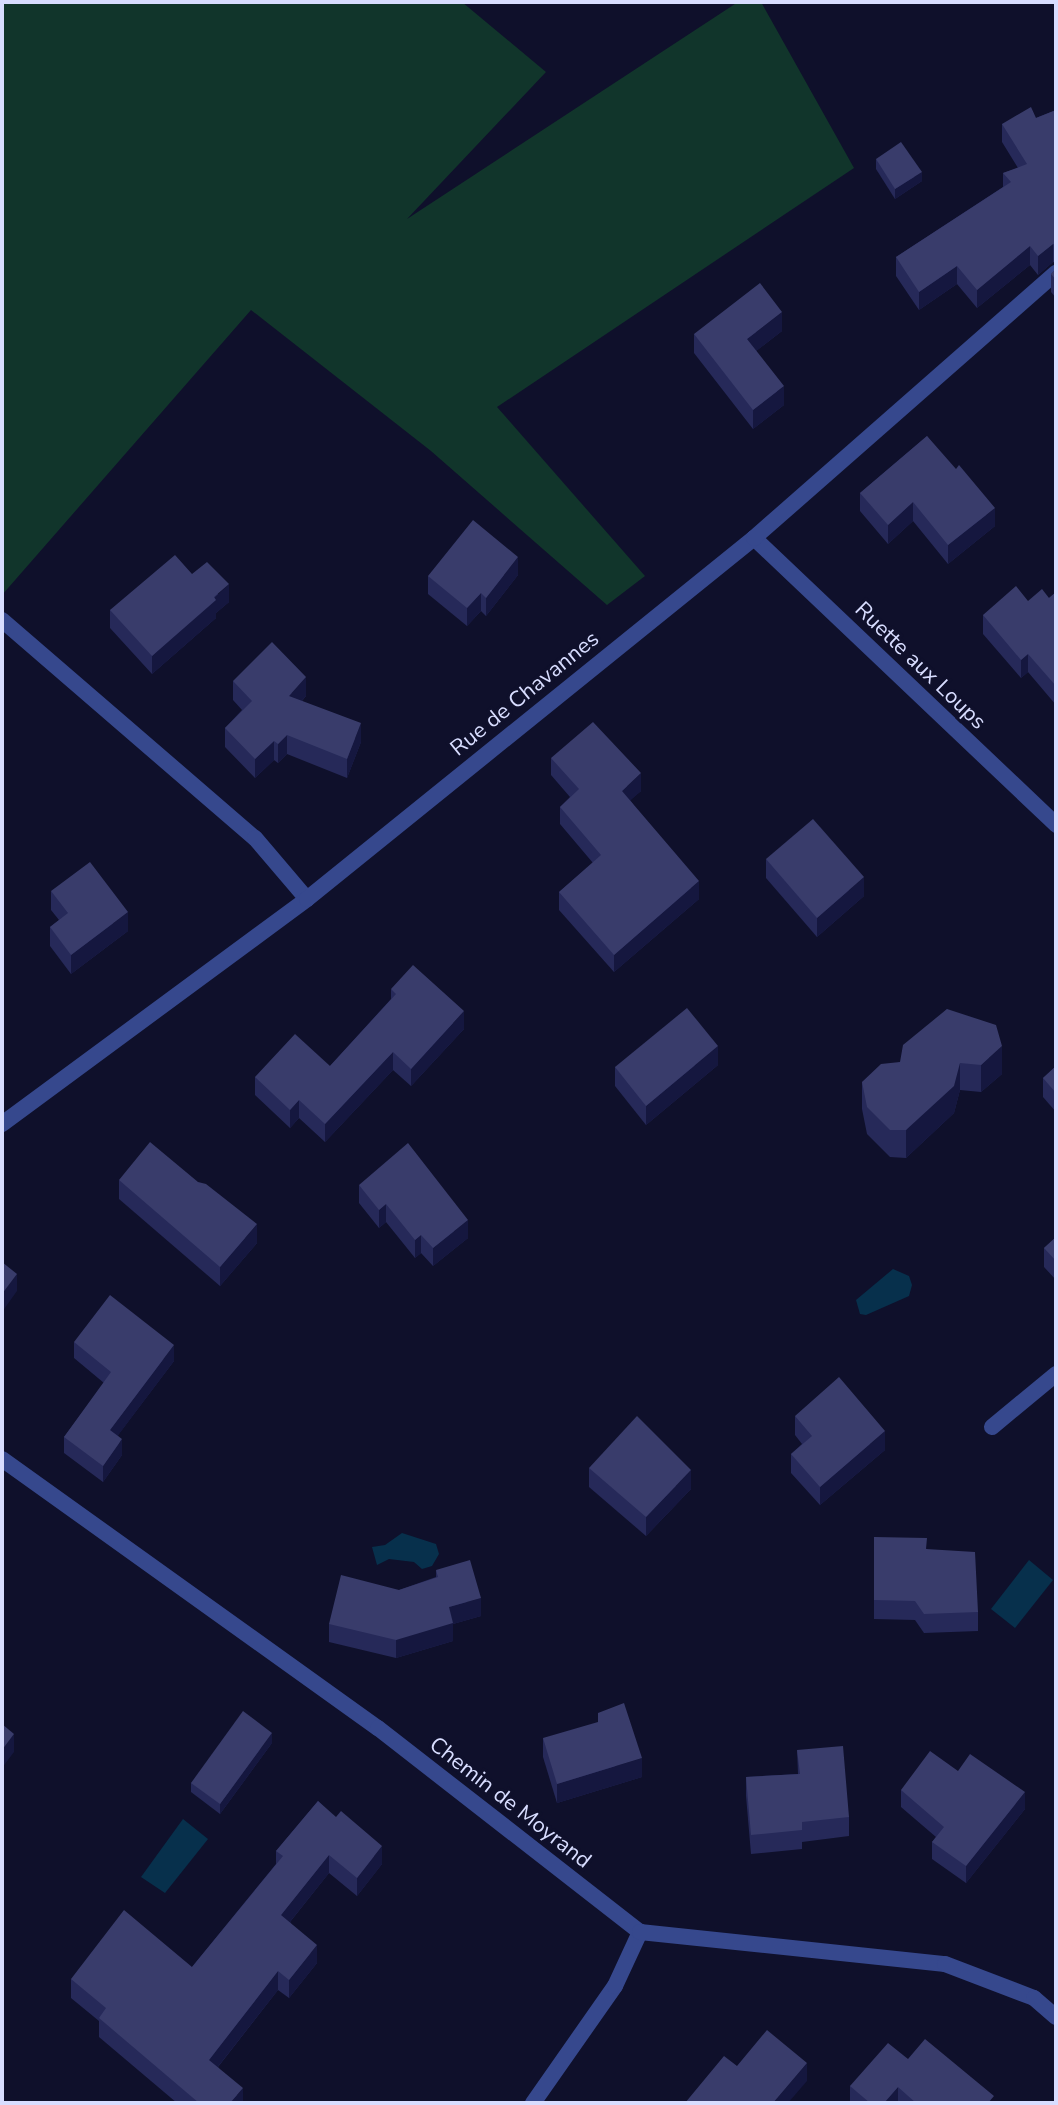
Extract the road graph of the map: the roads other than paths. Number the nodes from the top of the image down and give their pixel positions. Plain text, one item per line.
1 (1056, 273) edge
2 (754, 538) junction
3 (2, 620) edge
4 (1056, 825) edge
5 (307, 899) junction
6 (2, 1124) edge
7 (1056, 1374) edge
8 (992, 1427) dead end
9 (2, 1459) edge
10 (640, 1932) junction
11 (1056, 2017) edge
12 (533, 2103) edge

1 - 2 street, Rue de Chavannes
2 - 4 street, Ruette aux Loups
2 - 5 street, Rue de Chavannes
3 - 5 street
5 - 6 street, Rue de Chavannes
7 - 8 street
9 - 10 street, Chemin de Moyrand
10 - 11 street
10 - 12 street

